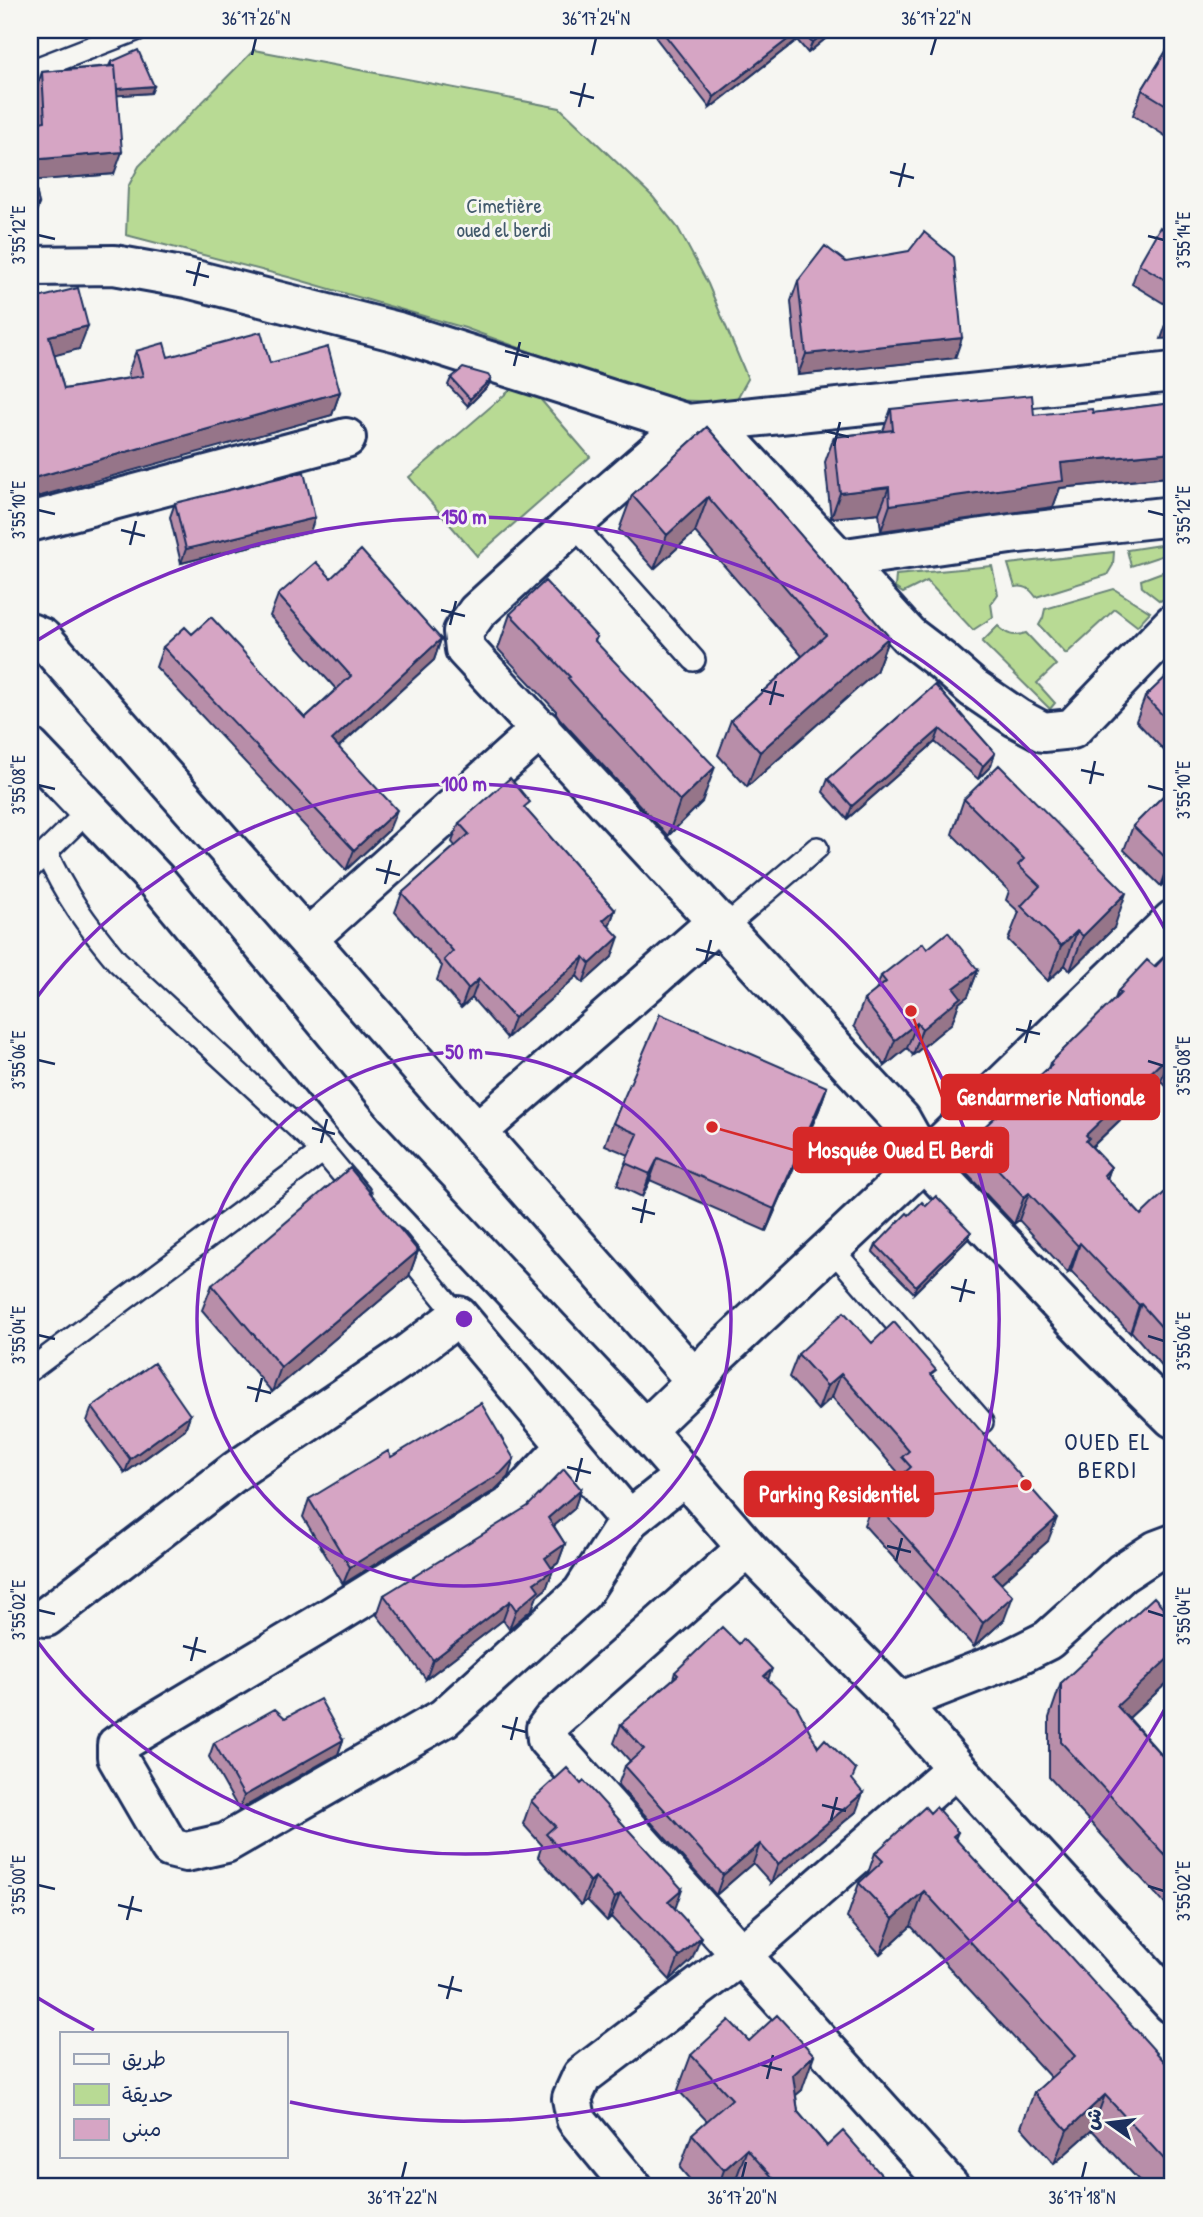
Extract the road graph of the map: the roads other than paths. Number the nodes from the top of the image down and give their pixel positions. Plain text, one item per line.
1 (136, 30) edge
2 (30, 71) edge
3 (30, 266) edge
4 (1173, 372) edge
5 (699, 423) junction
6 (346, 438) dead end
7 (1173, 516) edge
8 (30, 522) edge
9 (573, 524) junction
10 (839, 559) junction
11 (1173, 624) edge
12 (30, 633) edge
13 (694, 660) dead end
14 (541, 729) junction
15 (30, 748) edge
16 (89, 810) junction
17 (817, 848) dead end
18 (47, 852) junction
19 (30, 868) edge
20 (721, 924) junction
21 (1172, 925) edge
22 (307, 939) junction
23 (477, 1132) junction
24 (323, 1151) junction
25 (924, 1161) junction
26 (831, 1248) junction
27 (458, 1316) junction
28 (30, 1370) edge
29 (695, 1381) junction
30 (1173, 1418) edge
31 (982, 1422) dead end
32 (645, 1430) junction
33 (567, 1446) junction
34 (684, 1476) junction
35 (629, 1520) junction
36 (1173, 1544) edge
37 (747, 1548) junction
38 (46, 1617) dead end
39 (899, 1702) junction
40 (956, 1768) junction
41 (740, 1956) junction
42 (1173, 2004) edge
43 (632, 2187) edge
44 (950, 2187) edge

1 - 2 lane
3 - 5 street
4 - 5 street
5 - 9 street
5 - 10 street
6 - 8 street
7 - 10 street
9 - 13 lane
9 - 14 street
10 - 11 street
12 - 22 street
14 - 20 street
14 - 22 street
15 - 16 street
16 - 18 lane
16 - 32 street
17 - 20 lane
18 - 19 lane
18 - 24 lane
20 - 23 street
20 - 25 street
21 - 25 street
22 - 23 street
23 - 29 street
24 - 27 lane
24 - 28 lane
25 - 26 street
25 - 30 street
26 - 29 street
26 - 31 lane
27 - 33 street
27 - 38 street
29 - 32 street
32 - 34 street
33 - 35 street
33 - 35 street
34 - 35 street
34 - 37 street
36 - 39 street
37 - 39 street
37 - 41 street
39 - 40 street
40 - 41 street
40 - 42 street
41 - 43 street
41 - 44 street

